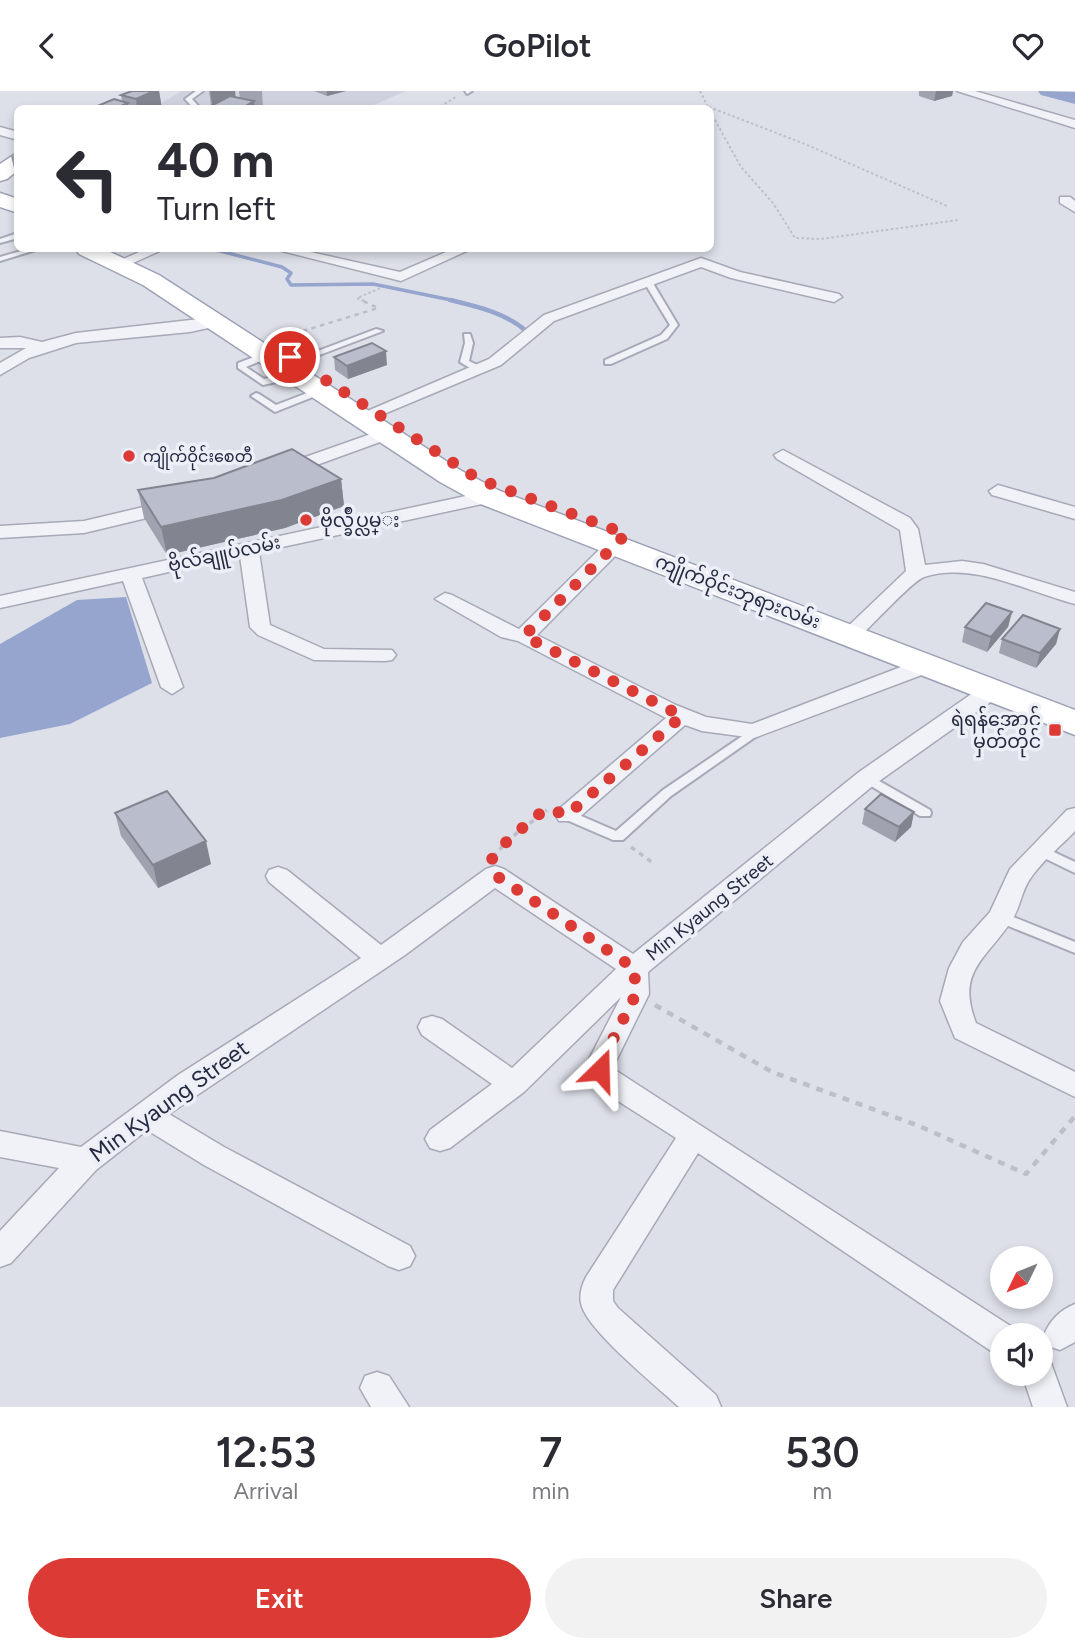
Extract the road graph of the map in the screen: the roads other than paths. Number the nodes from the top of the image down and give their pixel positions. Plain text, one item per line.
1 (200, 91) edge
2 (963, 91) edge
3 (194, 105) edge
4 (1075, 124) edge
5 (14, 160) edge
6 (0, 176) edge
7 (1075, 197) edge
8 (1075, 208) edge
9 (24, 252) edge
10 (98, 252) edge
11 (143, 252) edge
12 (294, 252) edge
13 (457, 252) edge
14 (119, 257) edge
15 (0, 259) edge
16 (648, 282) junction
17 (834, 297) dead end
18 (217, 322) junction
19 (379, 331) dead end
20 (467, 336) dead end
21 (0, 343) edge
22 (46, 347) junction
23 (608, 362) dead end
24 (288, 365) junction
25 (478, 369) junction
26 (0, 370) edge
27 (256, 396) dead end
28 (379, 423) junction
29 (783, 455) dead end
30 (262, 481) edge
31 (998, 491) dead end
32 (489, 497) junction
33 (188, 502) edge
34 (1075, 513) edge
35 (0, 532) edge
36 (621, 539) junction
37 (249, 548) junction
38 (916, 572) junction
39 (130, 573) junction
40 (1075, 598) edge
41 (445, 599) dead end
42 (0, 602) edge
43 (857, 629) junction
44 (524, 636) junction
45 (386, 655) dead end
46 (927, 665) junction
47 (998, 685) junction
48 (172, 687) dead end
49 (1075, 705) edge
50 (682, 716) junction
51 (1075, 723) edge
52 (757, 730) junction
53 (867, 778) junction
54 (925, 813) dead end
55 (567, 815) joint
56 (1075, 817) edge
57 (1041, 851) junction
58 (1075, 867) edge
59 (278, 876) dead end
60 (1001, 917) junction
61 (1075, 948) edge
62 (379, 958) junction
63 (635, 981) junction
64 (432, 1027) dead end
65 (514, 1084) junction
66 (1075, 1085) edge
67 (146, 1115) junction
68 (694, 1134) junction
69 (440, 1139) dead end
70 (0, 1144) edge
71 (85, 1161) junction
72 (0, 1253) edge
73 (400, 1256) dead end
74 (990, 1331) edge
75 (1043, 1386) edge
76 (704, 1407) edge
77 (1050, 1407) edge

1 - 3 lane
2 - 4 street
5 - 6 main road
7 - 8 street
9 - 15 lane
10 - 14 main road, ကျိုက်ဝိုင်းဘုရားလမ်း
11 - 14 street
12 - 13 street
14 - 18 main road, ကျိုက်ဝိုင်းဘုရားလမ်း
14 - 24 main road, ကျိုက်ဝိုင်းဘုရားလမ်း
16 - 17 street
16 - 23 lane
16 - 25 street
18 - 22 street
18 - 24 main road, ကျိုက်ဝိုင်းဘုရားလမ်း
19 - 24 lane
20 - 25 lane
21 - 22 street
22 - 26 street
24 - 27 lane
24 - 28 main road, ကျိုက်ဝိုင်းဘုရားလမ်း
25 - 28 street
28 - 30 street
28 - 32 main road, ကျိုက်ဝိုင်းဘုရားလမ်း
28 - 36 main road, ကျိုက်ဝိုင်းဘုရားလမ်း
29 - 38 street
31 - 34 street
32 - 36 main road, ကျိုက်ဝိုင်းဘုရားလမ်း
32 - 37 street, ဗိုလ်ချူပ်လမ်း
33 - 35 street
36 - 43 main road, ကျိုက်ဝိုင်းဘုရားလမ်း
36 - 44 street
37 - 39 street, ဗိုလ်ချူပ်လမ်း
37 - 45 street
38 - 40 street
38 - 43 street
39 - 42 street, ဗိုလ်ချူပ်လမ်း
39 - 48 street
41 - 44 street
43 - 46 main road, ကျိုက်ဝိုင်းဘုရားလမ်း
43 - 47 main road, ကျိုက်ဝိုင်းဘုရားလမ်း
44 - 50 street
46 - 47 main road, ကျိုက်ဝိုင်းဘုရားလမ်း
46 - 52 street
47 - 49 main road, ကျိုက်ဝိုင်းဘုရားလမ်း
47 - 51 main road, ကျိုက်ဝိုင်းဘုရားလမ်း
47 - 53 street, Min Kyaung Street
50 - 52 street
50 - 55 street
52 - 55 lane
53 - 54 lane
53 - 63 street, Min Kyaung Street
56 - 57 street
57 - 58 lane
57 - 60 street
59 - 62 street
60 - 61 lane
60 - 66 street
62 - 63 street, Min Kyaung Street
62 - 67 street, Min Kyaung Street
63 - 65 street, Min Kyaung Street
63 - 68 street
64 - 65 street
65 - 69 street, Min Kyaung Street
67 - 71 street, Min Kyaung Street
67 - 73 street
68 - 74 street
68 - 76 street
70 - 71 street
71 - 72 street, Min Kyaung Street
75 - 77 street

